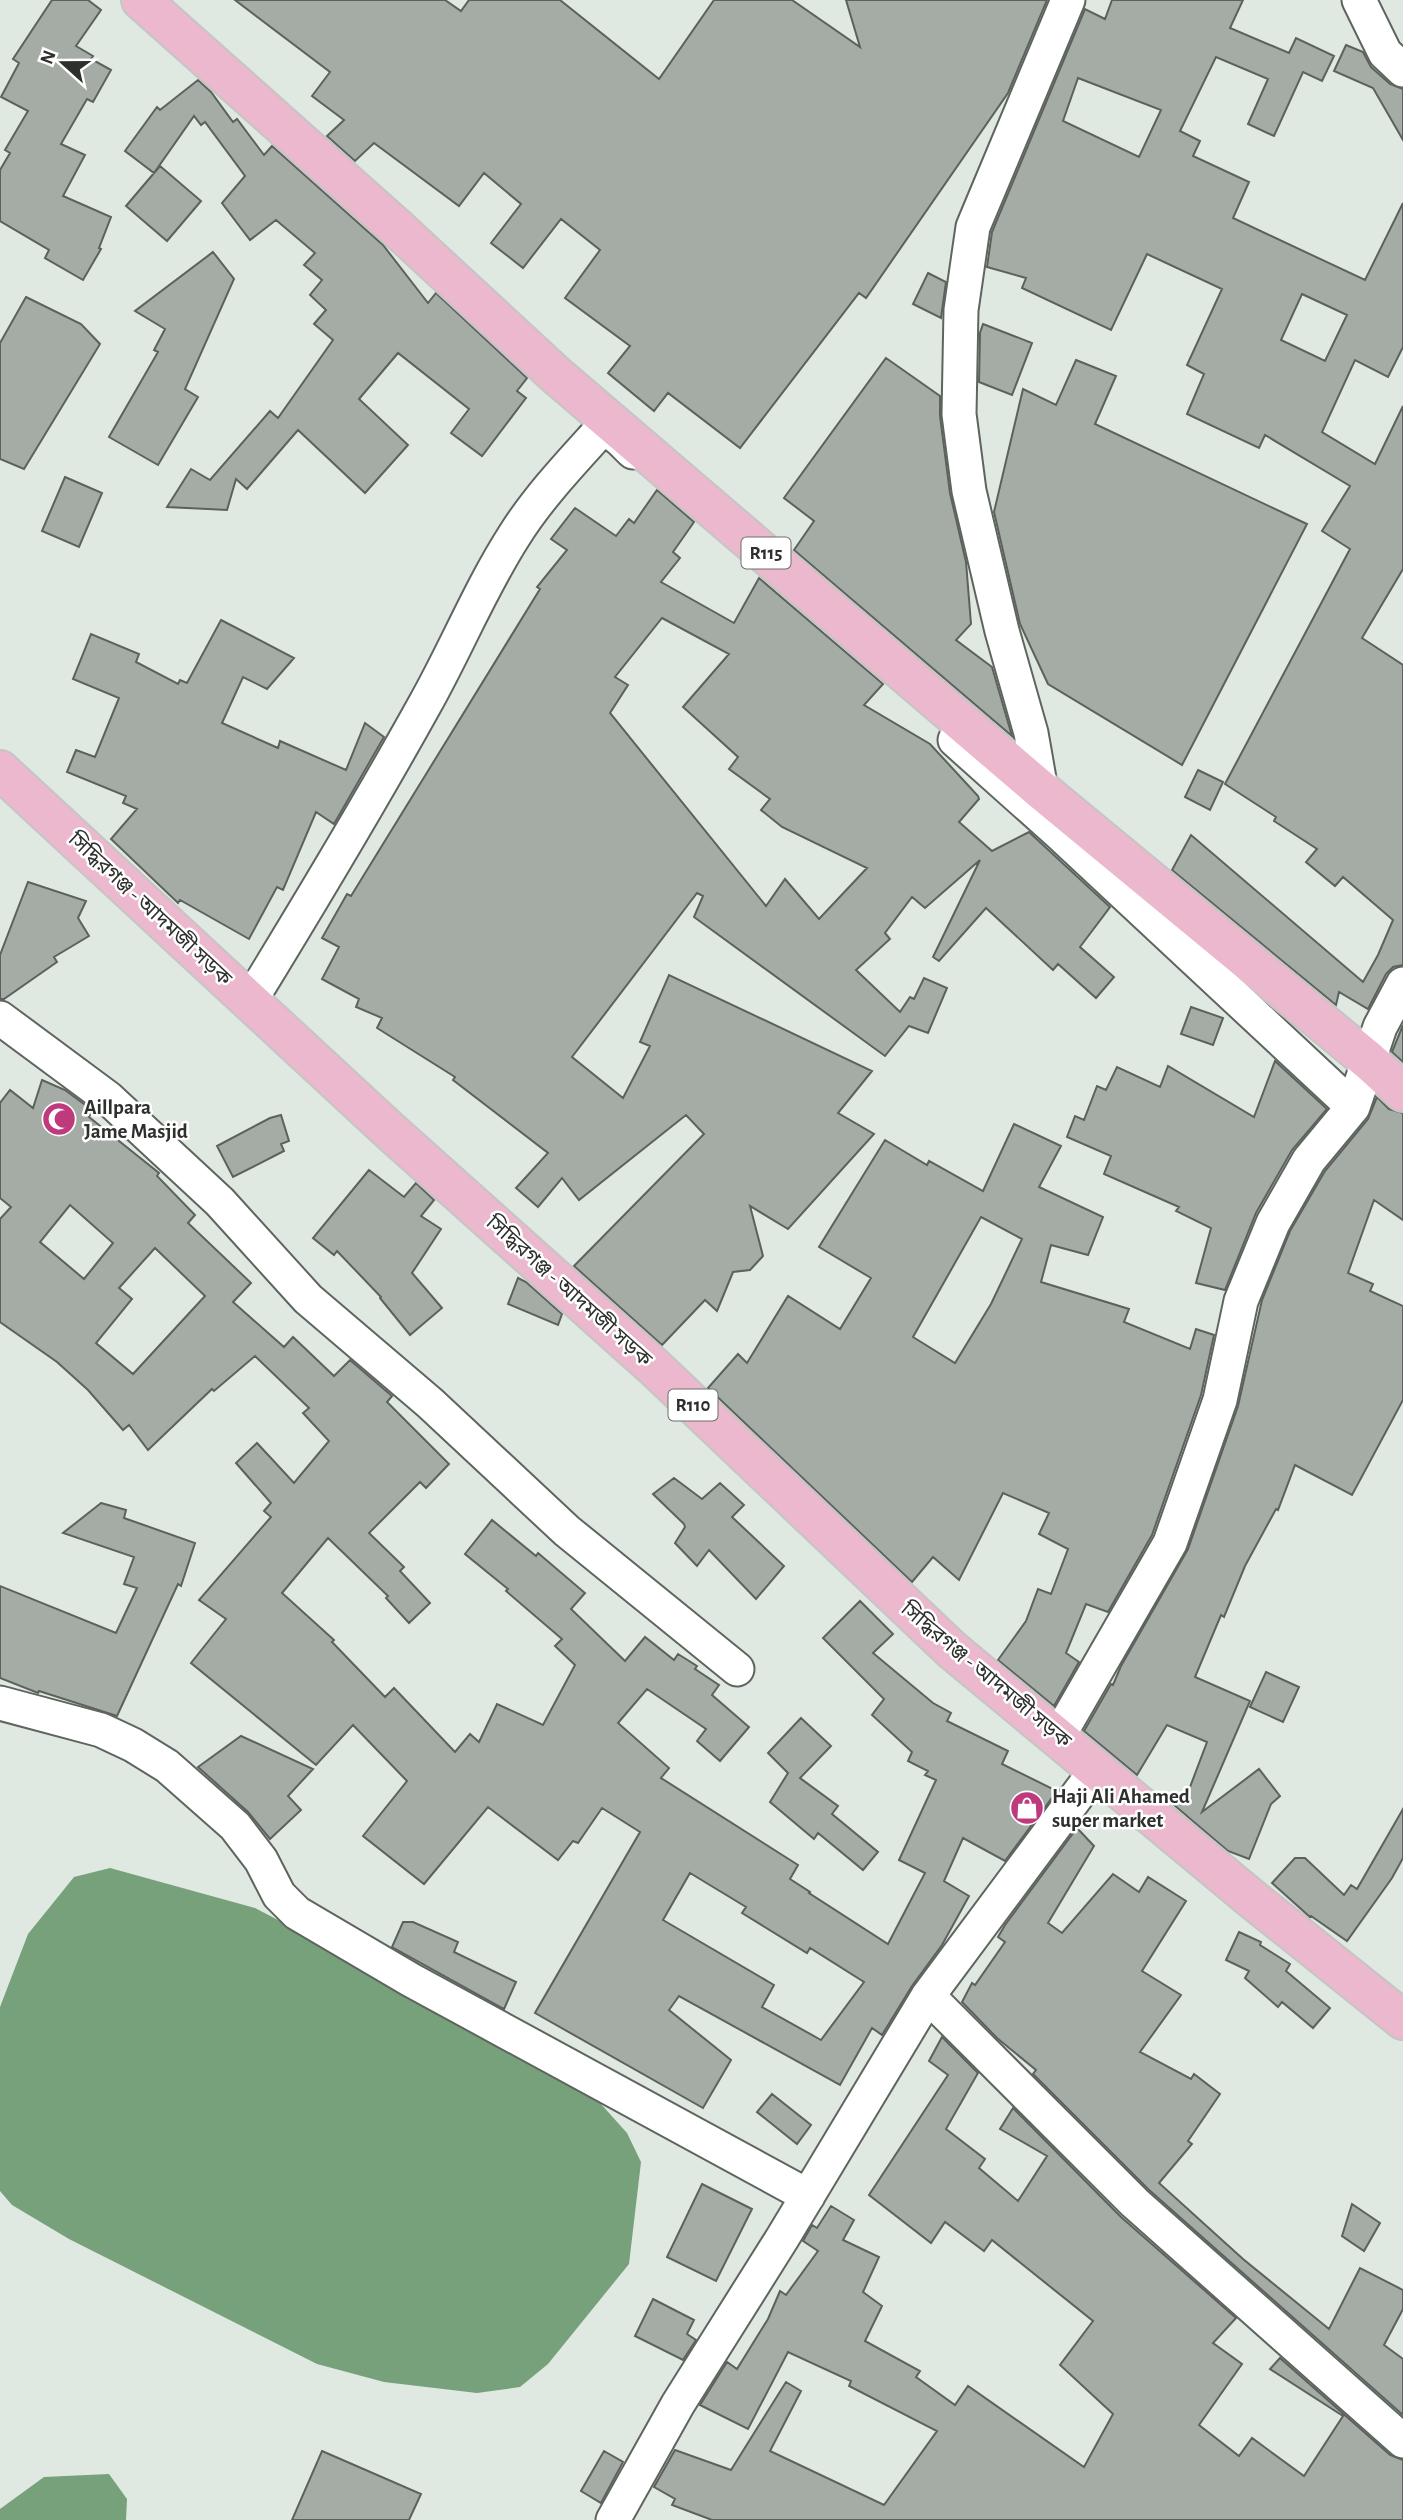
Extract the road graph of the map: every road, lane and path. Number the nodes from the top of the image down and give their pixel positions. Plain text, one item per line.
1 (141, 0) edge
2 (1068, 0) edge
3 (1359, 0) edge
4 (1403, 69) edge
5 (0, 770) edge
6 (1041, 790) junction
7 (1403, 984) edge
8 (250, 1001) junction
9 (0, 1018) edge
10 (1369, 1061) junction
11 (1403, 1092) edge
12 (1353, 1107) junction
13 (737, 1669) dead end
14 (0, 1703) edge
15 (1058, 1737) junction
16 (1097, 1769) junction
17 (928, 1996) junction
18 (1403, 2020) edge
19 (808, 2196) junction
20 (1403, 2441) edge
21 (613, 2520) edge

1 - 6 main road, R115
2 - 6 street
3 - 4 street
5 - 8 main road, সিদ্ধিরগঞ্জ - আদমজী সড়ক / R110
6 - 10 main road, R115
7 - 10 street
8 - 12 street
8 - 15 main road, সিদ্ধিরগঞ্জ - আদমজী সড়ক / R110
9 - 13 street
10 - 11 main road, R115
10 - 12 street
12 - 15 street
14 - 19 street
15 - 16 main road, সিদ্ধিরগঞ্জ - আদমজী সড়ক / R110
16 - 17 street
16 - 18 main road, সিদ্ধিরগঞ্জ - আদমজী সড়ক / R110
17 - 19 street
17 - 20 street
19 - 21 street

